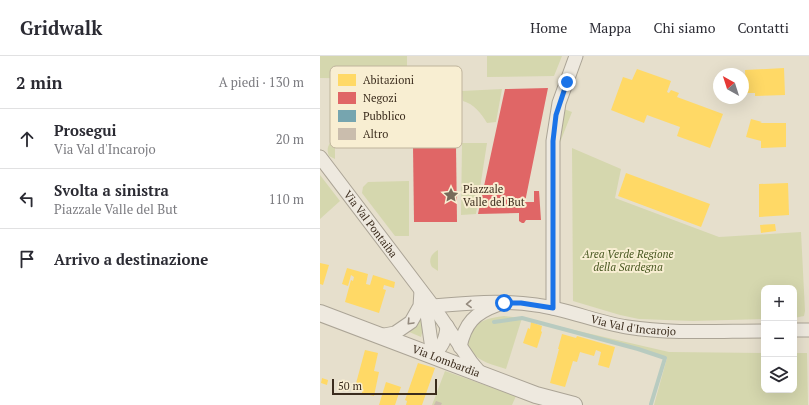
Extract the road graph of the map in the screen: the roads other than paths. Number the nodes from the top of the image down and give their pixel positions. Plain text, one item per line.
1 (576, 56) edge
2 (320, 157) edge
3 (421, 291) junction
4 (504, 303) junction
5 (429, 307) junction
6 (553, 308) junction
7 (320, 313) edge
8 (474, 319) junction
9 (447, 326) junction
10 (761, 330) edge
11 (797, 330) edge
12 (809, 330) edge
13 (379, 336) junction
14 (460, 347) junction
15 (433, 356) junction
16 (482, 375) junction
17 (534, 400) edge
18 (574, 405) edge

1 - 6 street
2 - 3 street, Via Val Pontaiba
3 - 5 street, Via Val Pontaiba
3 -> 13 street
4 -> 5 street, Via Val d'Incarojo
4 - 6 street, Via Val d'Incarojo
4 - 8 street, Via Val d'Incarojo
5 - 9 street, Via Val Pontaiba
5 - 15 street
6 - 10 street, Via Val d'Incarojo
7 - 13 street, Via Lombardia
8 - 9 street, Via Val d'Incarojo
8 - 14 street, Via Val d'Incarojo
9 - 14 street, Via Val Pontaiba
9 - 15 street
11 - 12 street
13 - 15 street, Via Lombardia
14 - 16 street, Via Val Pontaiba
15 - 16 street, Via Lombardia
16 - 17 street, Via Lombardia
17 - 18 street, Via Lombardia

